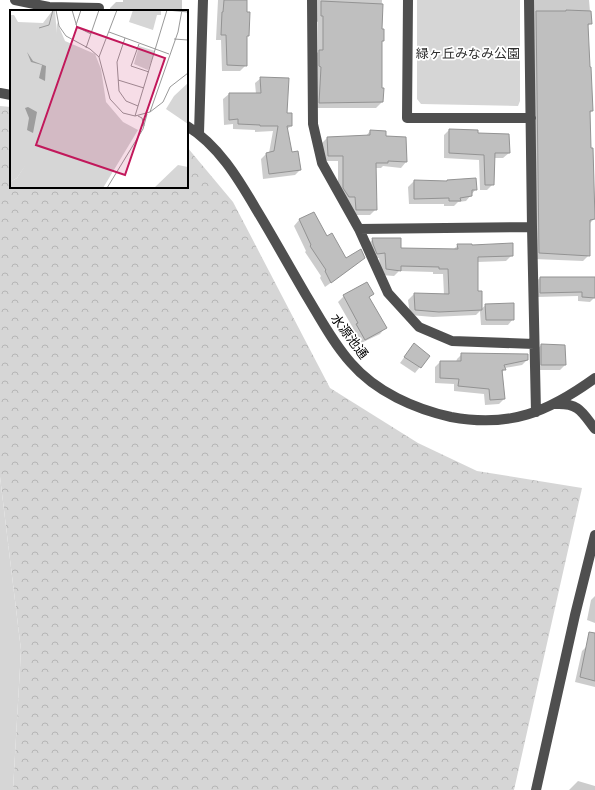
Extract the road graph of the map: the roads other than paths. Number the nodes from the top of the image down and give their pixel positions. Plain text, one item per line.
1 (15, 0) edge
2 (202, 0) edge
3 (312, 0) edge
4 (408, 0) edge
5 (529, 0) edge
6 (99, 6) edge
7 (0, 93) edge
8 (10, 95) edge
9 (530, 118) junction
10 (188, 127) edge
11 (199, 133) junction
12 (532, 227) junction
13 (359, 229) junction
14 (534, 344) junction
15 (595, 378) edge
16 (554, 404) junction
17 (536, 412) junction
18 (595, 430) edge
19 (595, 535) edge
20 (536, 790) edge

1 - 6 street
2 - 11 street
3 - 13 street
4 - 9 street
5 - 9 street
7 - 8 street
9 - 12 street
10 - 11 street, 水源池通
11 - 17 street, 水源池通
12 - 13 street
12 - 14 street
13 - 14 street
14 - 17 street
15 - 16 street, 水源池通
16 - 17 street, 水源池通
16 - 18 street
19 - 20 street

